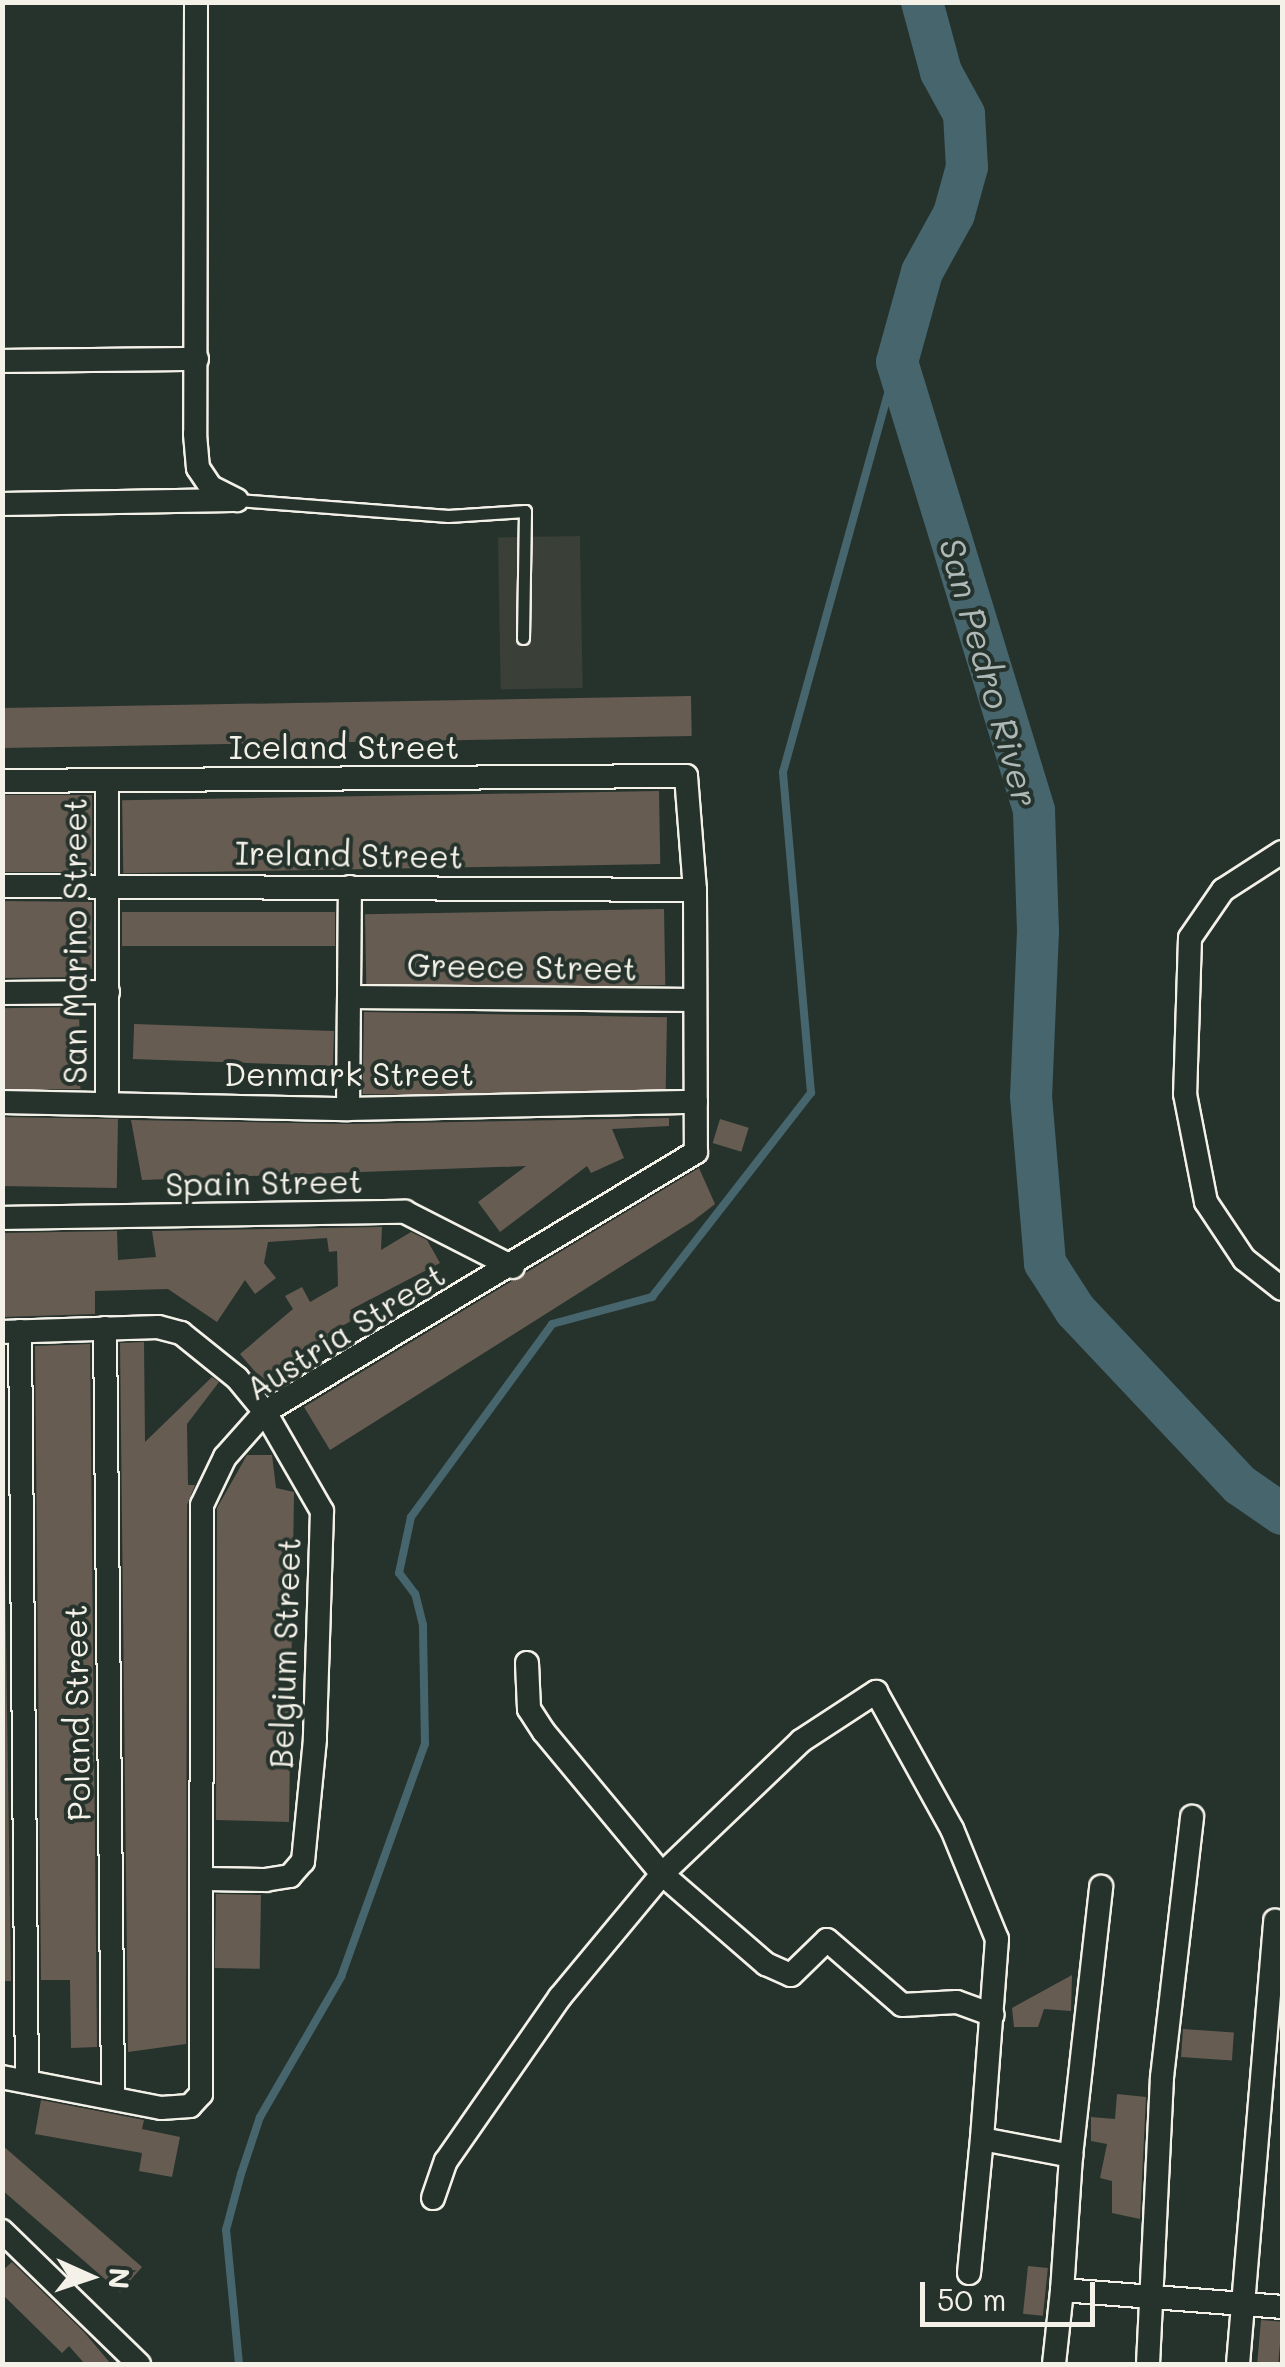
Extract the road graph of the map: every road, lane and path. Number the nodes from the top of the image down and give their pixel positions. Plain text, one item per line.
1 (196, 2) edge
2 (198, 358) junction
3 (2, 361) edge
4 (236, 500) junction
5 (2, 504) edge
6 (523, 638) dead end
7 (686, 776) joint
8 (2, 780) edge
9 (107, 780) junction
10 (1282, 852) edge
11 (108, 884) junction
12 (2, 886) edge
13 (350, 887) junction
14 (695, 890) junction
15 (108, 992) junction
16 (2, 993) edge
17 (349, 998) junction
18 (695, 1000) junction
19 (2, 1102) edge
20 (107, 1102) junction
21 (696, 1102) junction
22 (348, 1108) junction
23 (2, 1218) edge
24 (513, 1267) junction
25 (1282, 1289) edge
26 (105, 1328) junction
27 (12, 1331) edge
28 (265, 1412) junction
29 (527, 1663) dead end
30 (1192, 1817) dead end
31 (662, 1874) junction
32 (203, 1880) junction
33 (1101, 1887) dead end
34 (1275, 1921) dead end
35 (993, 2015) junction
36 (1274, 2031) edge
37 (2, 2077) edge
38 (27, 2081) junction
39 (113, 2098) junction
40 (982, 2139) junction
41 (1071, 2156) junction
42 (433, 2198) dead end
43 (2, 2231) edge
44 (969, 2273) dead end
45 (1062, 2290) junction
46 (1153, 2299) junction
47 (1282, 2306) edge
48 (1243, 2308) junction
49 (139, 2364) edge
50 (1054, 2364) edge
51 (1148, 2364) edge
52 (1238, 2364) edge

1 - 2 street
2 - 3 street
2 - 4 street
4 - 5 street
4 - 6 lane
7 - 9 street, Iceland Street
7 - 14 street, Austria Street
8 - 9 street, Iceland Street
9 - 11 street, San Marino Street
10 - 25 street
11 - 12 street, Ireland Street
11 - 13 street, Ireland Street
11 - 15 street, San Marino Street
13 - 14 street, Ireland Street
13 - 17 street
14 - 18 street, Austria Street
15 - 16 street
15 - 20 street, San Marino Street
17 - 18 street, Greece Street
17 - 22 street
18 - 21 street, Austria Street
19 - 20 street, Denmark Street
20 - 22 street, Denmark Street
21 - 22 street, Denmark Street
21 - 24 street, Austria Street
23 - 24 street, Spain Street
24 - 28 street, Austria Street
26 - 27 street, Belgium Street
26 - 28 street, Belgium Street
26 - 39 street, Poland Street
27 - 38 street
28 - 32 street, Austria Street
28 - 32 street, Belgium Street
29 - 31 street
30 - 46 street
31 - 35 street
31 - 35 street
31 - 42 street
32 - 39 street, Austria Street
33 - 41 street
34 - 36 street
35 - 40 street
36 - 48 street
37 - 38 street
38 - 39 street
40 - 41 street
40 - 44 street
41 - 45 street
43 - 49 street
45 - 46 street
45 - 50 street
46 - 48 street
46 - 51 street
47 - 48 street
48 - 52 street

